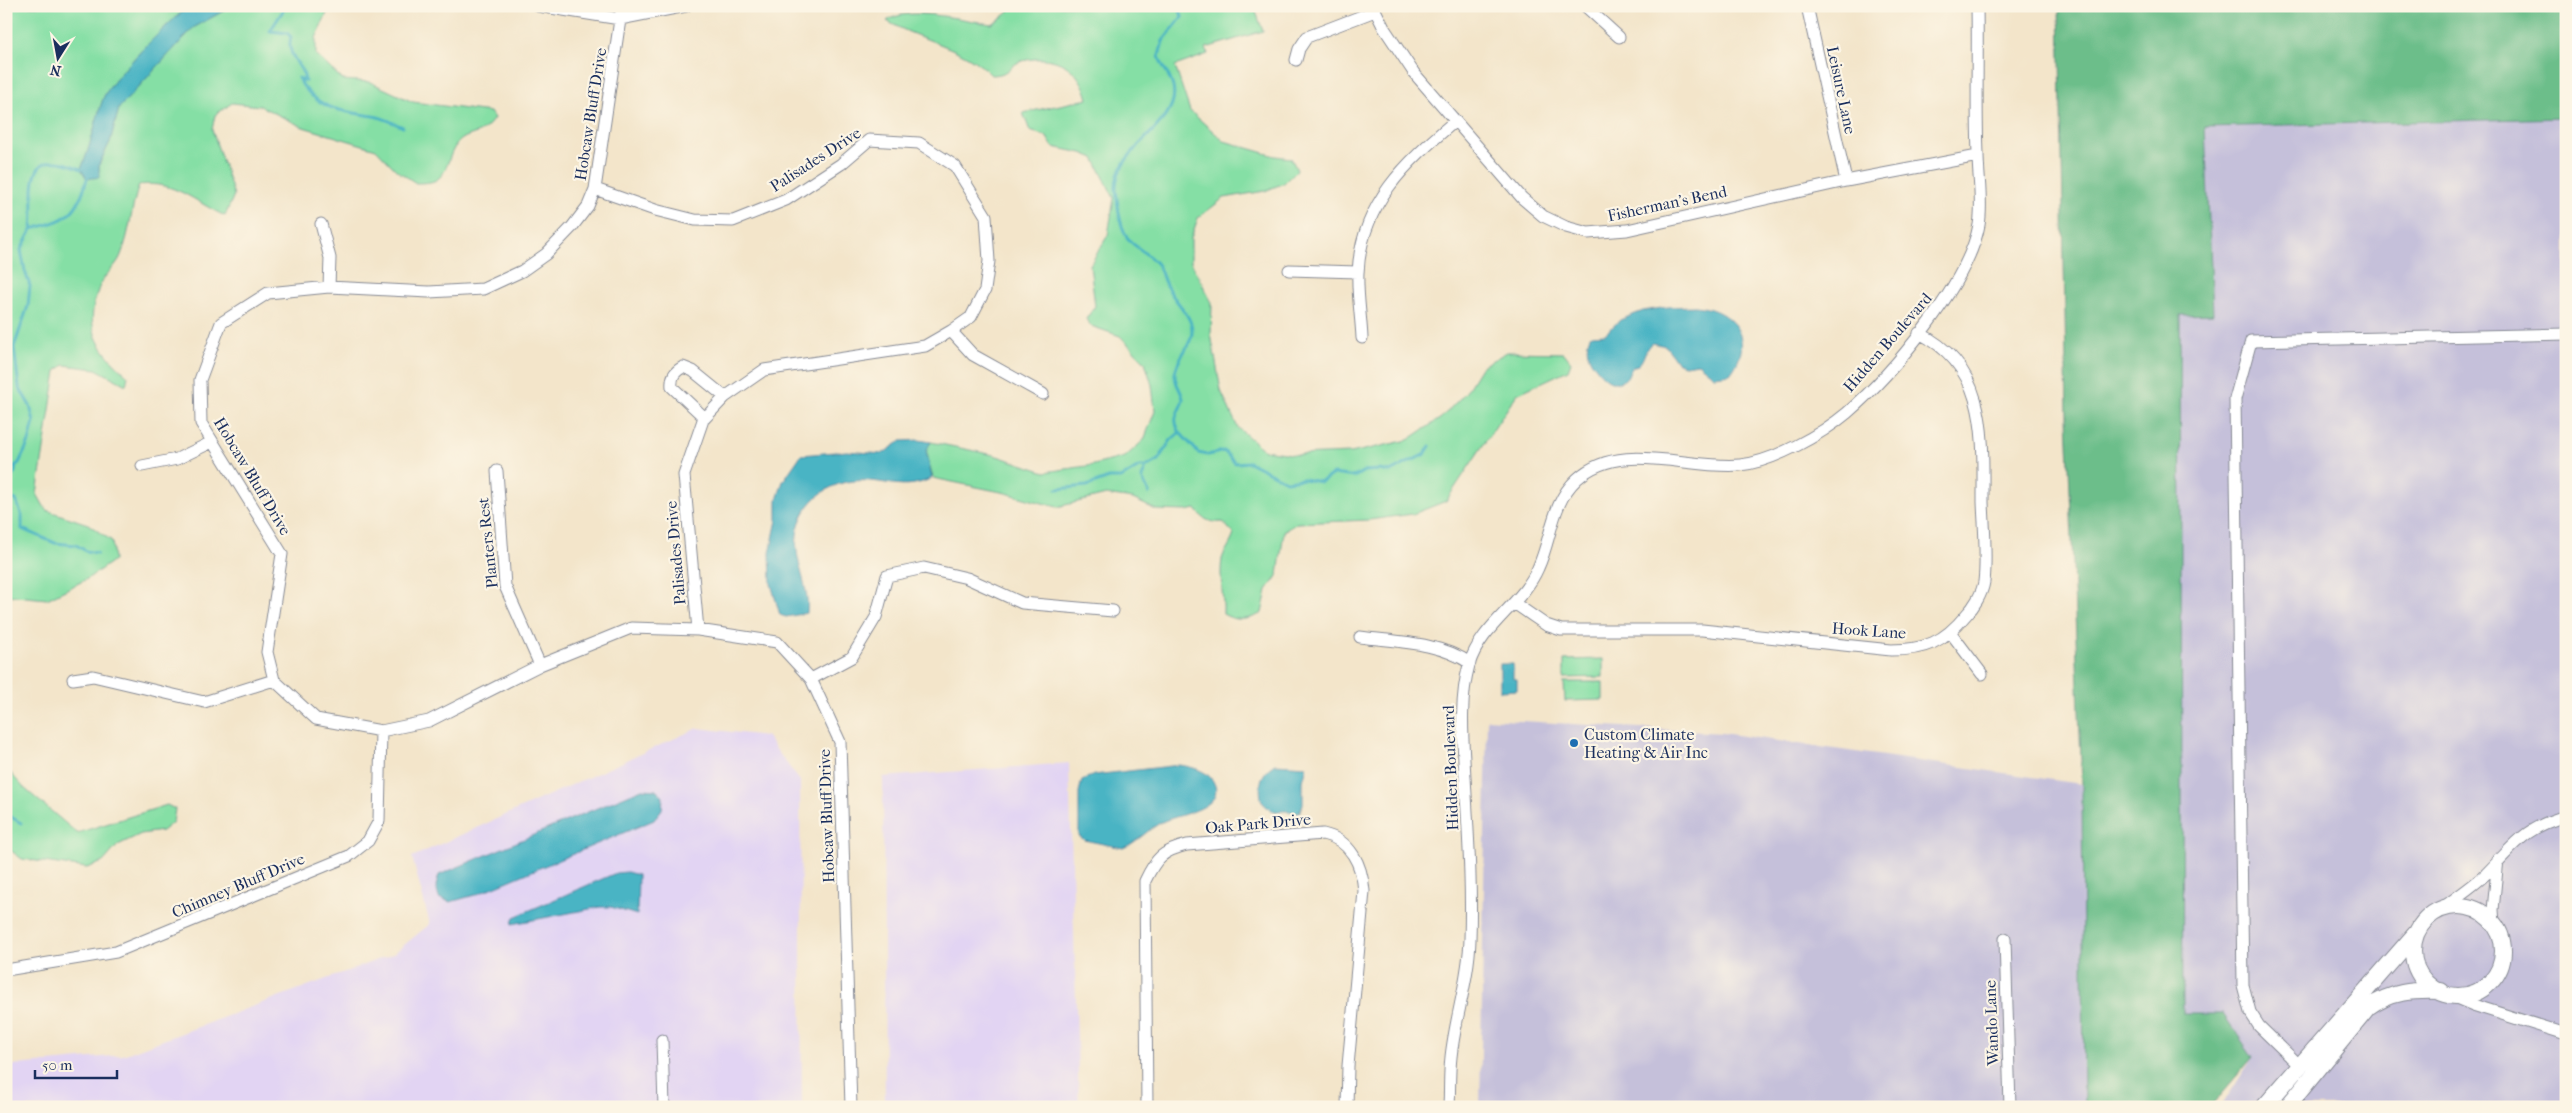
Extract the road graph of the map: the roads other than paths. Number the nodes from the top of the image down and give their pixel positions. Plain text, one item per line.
1 (538, 6) edge
2 (622, 6) edge
3 (686, 6) edge
4 (1585, 6) edge
5 (1807, 6) edge
6 (1977, 6) edge
7 (1374, 8) edge
8 (620, 19) junction
9 (1619, 37) dead end
10 (1296, 60) dead end
11 (1455, 121) junction
12 (1978, 156) junction
13 (1846, 181) junction
14 (595, 189) junction
15 (321, 224) dead end
16 (1289, 270) dead end
17 (1358, 272) junction
18 (329, 288) junction
19 (951, 331) junction
20 (1919, 333) junction
21 (2566, 334) edge
22 (1362, 338) dead end
23 (1044, 394) dead end
24 (725, 397) junction
25 (705, 418) junction
26 (212, 442) junction
27 (142, 466) dead end
28 (497, 471) dead end
29 (1514, 603) junction
30 (1113, 611) dead end
31 (698, 630) junction
32 (1951, 633) junction
33 (1360, 638) dead end
34 (1470, 663) junction
35 (540, 666) junction
36 (1982, 674) dead end
37 (73, 679) dead end
38 (811, 679) junction
39 (274, 680) junction
40 (381, 731) junction
41 (2566, 816) edge
42 (2498, 859) junction
43 (2440, 910) junction
44 (2494, 924) junction
45 (2419, 930) junction
46 (2005, 939) dead end
47 (6, 970) edge
48 (2445, 993) junction
49 (2566, 1034) edge
50 (662, 1040) dead end
51 (2300, 1066) junction
52 (664, 1107) edge
53 (850, 1107) edge
54 (1147, 1107) edge
55 (1347, 1107) edge
56 (1449, 1107) edge
57 (2010, 1107) edge
58 (2264, 1107) edge
59 (2287, 1107) edge

1 - 8 street
2 - 8 street, Hobcaw Bluff Drive
3 - 8 street
4 - 9 street
5 - 13 street, Leisure Lane
6 - 12 street, Hidden Boulevard
7 - 10 street
7 - 11 street, Fisherman's Bend
8 - 14 street, Hobcaw Bluff Drive
11 - 13 street, Fisherman's Bend
11 - 17 street
12 - 13 street, Fisherman's Bend
12 - 20 street, Hidden Boulevard
14 - 18 street, Hobcaw Bluff Drive
14 - 19 street, Palisades Drive
15 - 18 street
16 - 17 street
17 - 22 street
18 - 26 street, Hobcaw Bluff Drive
19 - 23 street
19 - 24 street, Palisades Drive
20 - 29 street, Hidden Boulevard
20 - 32 street, Hook Lane
21 - 51 street
24 - 25 street, Palisades Drive
24 - 25 street
25 - 31 street, Palisades Drive
26 - 27 street
26 - 39 street, Hobcaw Bluff Drive
28 - 35 street, Planters Rest
29 - 32 street, Hook Lane
29 - 34 street, Hidden Boulevard
30 - 38 street
31 - 35 street, Hobcaw Bluff Drive
31 - 38 street, Hobcaw Bluff Drive
32 - 36 street
33 - 34 street
34 - 56 street, Hidden Boulevard
35 - 40 street, Hobcaw Bluff Drive
37 - 39 street
38 - 53 street, Hobcaw Bluff Drive
39 - 40 street, Hobcaw Bluff Drive
40 - 47 street, Chimney Bluff Drive
41 - 42 street
42 - 43 street
42 - 44 street
43 - 44 main road
43 - 45 main road
44 - 48 main road
45 - 48 main road
45 - 51 main road
46 - 57 street, Wando Lane
48 - 49 street
48 - 59 main road
50 - 52 street
51 - 58 main road
54 - 55 street, Oak Park Drive

